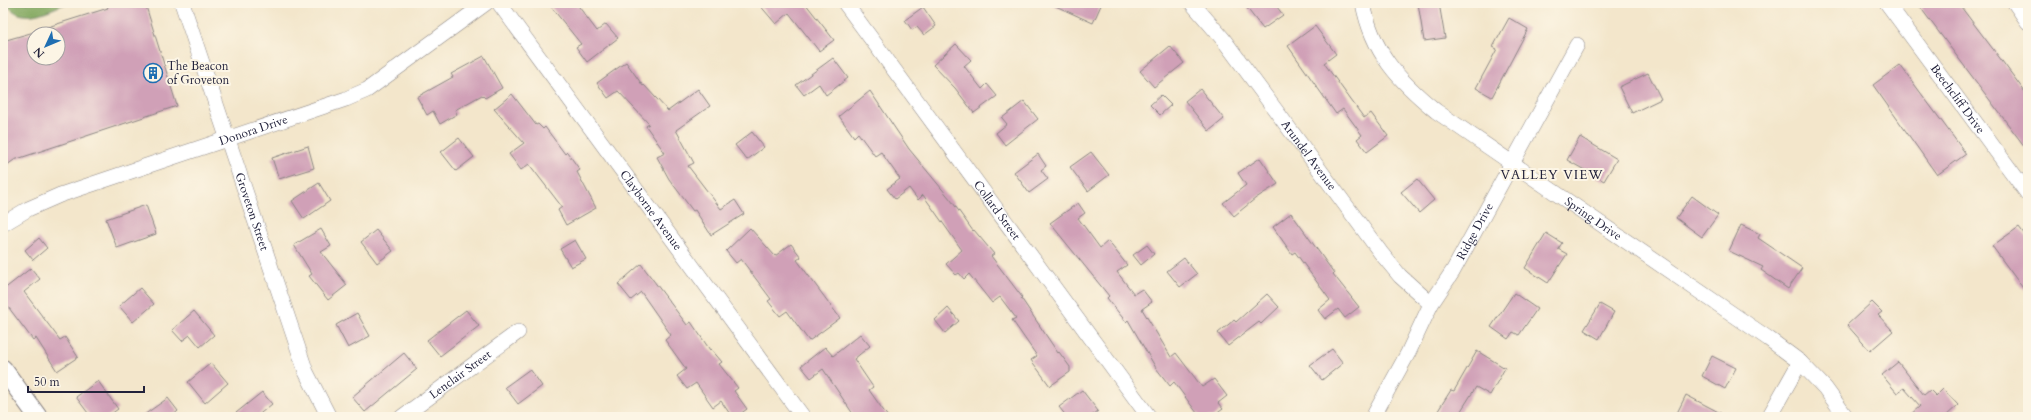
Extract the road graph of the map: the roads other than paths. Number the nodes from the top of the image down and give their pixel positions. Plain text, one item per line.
1 (182, 3) edge
2 (486, 3) edge
3 (499, 3) edge
4 (845, 3) edge
5 (1192, 3) edge
6 (1363, 3) edge
7 (1887, 3) edge
8 (2015, 3) edge
9 (2028, 22) edge
10 (1578, 45) dead end
11 (227, 139) junction
12 (1513, 163) junction
13 (2028, 194) edge
14 (3, 224) edge
15 (1431, 304) junction
16 (518, 332) dead end
17 (1800, 362) junction
18 (3, 369) edge
19 (38, 417) edge
20 (329, 417) edge
21 (402, 417) edge
22 (803, 417) edge
23 (1149, 417) edge
24 (1373, 417) edge
25 (1769, 417) edge
26 (1846, 417) edge

1 - 11 street, Groveton Street
2 - 11 street, Donora Drive
3 - 22 street, Clayborne Avenue
4 - 23 street, Collard Street
5 - 15 street, Arundel Avenue
6 - 12 street, Spring Drive
7 - 13 street, Beechcliff Drive
8 - 9 street
10 - 12 street, Ridge Drive
11 - 14 street, Donora Drive
11 - 20 street, Groveton Street
12 - 15 street, Ridge Drive
12 - 17 street, Spring Drive
15 - 24 street, Ridge Drive
16 - 21 street, Lenclair Street
17 - 25 street
17 - 26 street, Spring Drive
18 - 19 street

